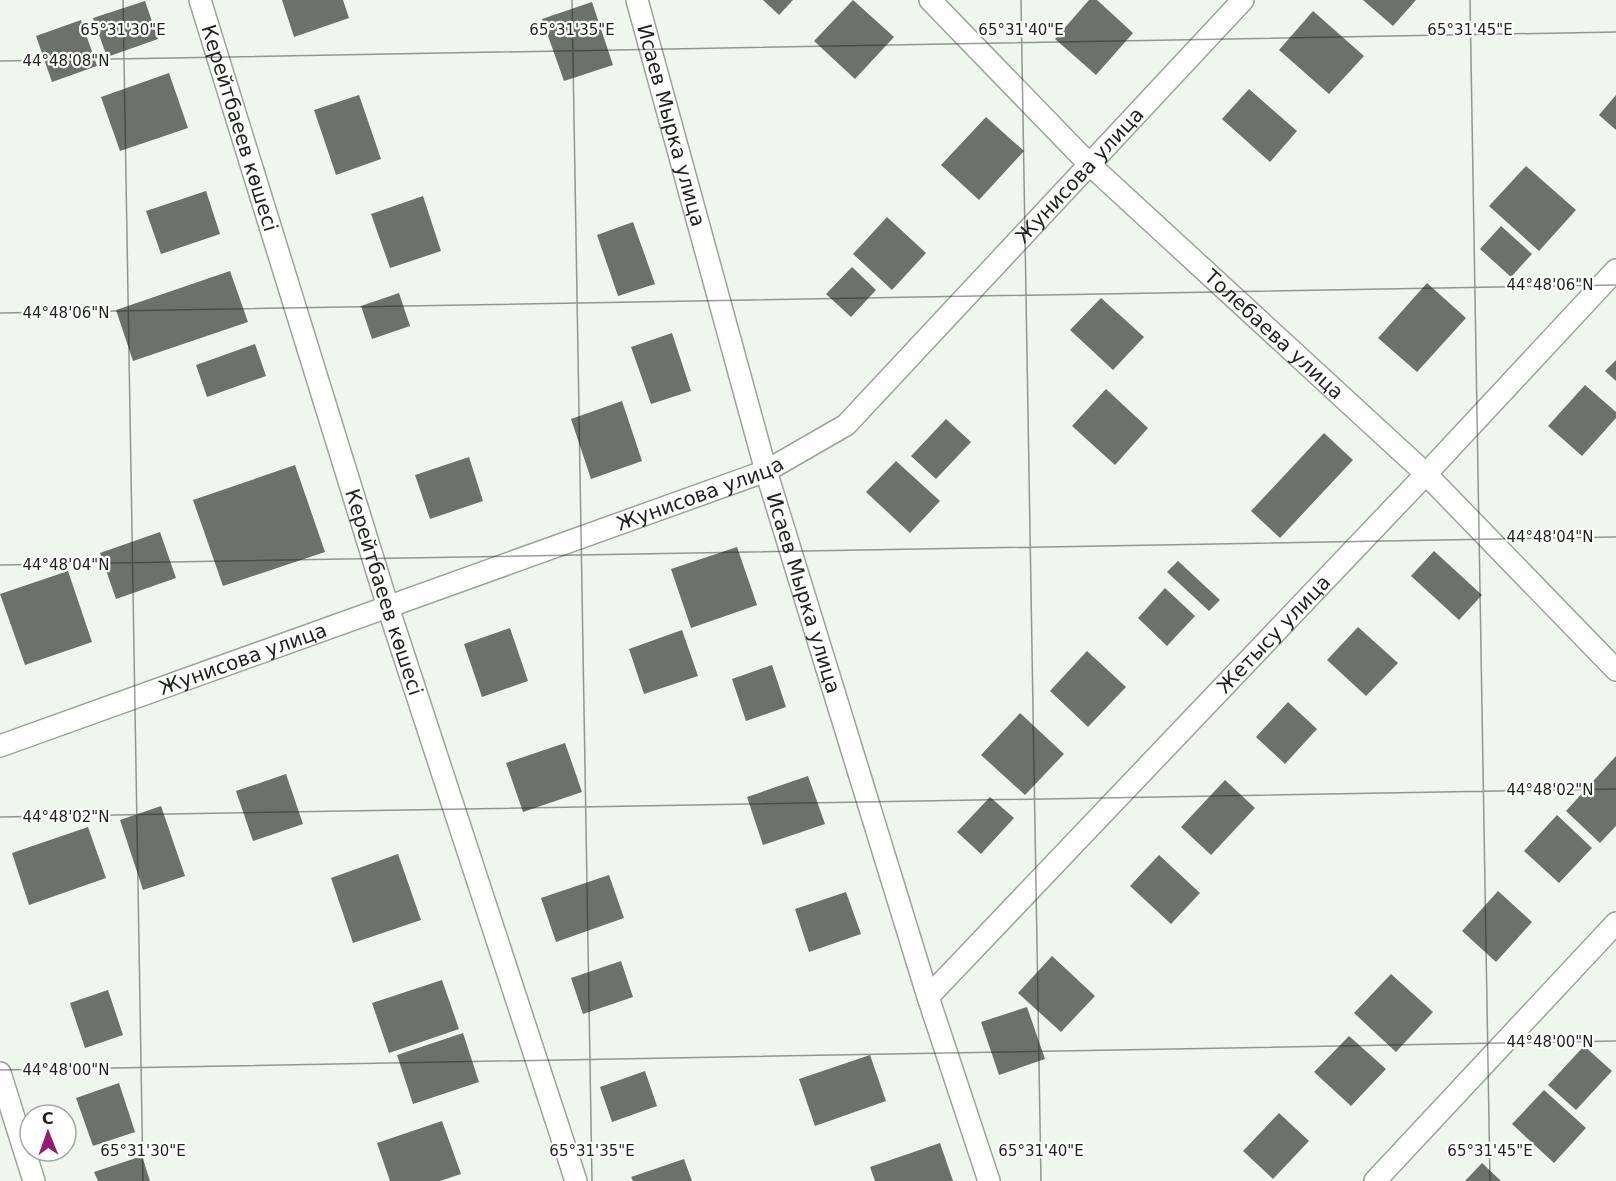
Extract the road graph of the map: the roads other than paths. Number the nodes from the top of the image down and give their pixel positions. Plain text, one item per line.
1 (200, 0) edge
2 (637, 0) edge
3 (930, 0) edge
4 (1243, 0) edge
5 (1089, 164) junction
6 (1616, 270) edge
7 (766, 471) junction
8 (1426, 474) junction
9 (388, 607) junction
10 (1616, 670) edge
11 (0, 746) edge
12 (1616, 922) edge
13 (928, 997) junction
14 (0, 1073) edge
15 (34, 1181) edge
16 (576, 1181) edge
17 (989, 1181) edge
18 (1375, 1181) edge

1 - 9 street, Керейтбаеев көшесі
2 - 7 street, Исаев Мырка улица
3 - 5 street, Толебаева улица
4 - 5 street, Жунисова улица
5 - 7 street, Жунисова улица
5 - 8 street, Толебаева улица
6 - 8 street, Жетысу улица
7 - 9 street, Жунисова улица
7 - 13 street, Исаев Мырка улица
8 - 10 street, Толебаева улица
8 - 13 street, Жетысу улица
9 - 11 street, Жунисова улица
9 - 16 street, Керейтбаеев көшесі
12 - 18 street
13 - 17 street, Исаев Мырка улица
14 - 15 street

